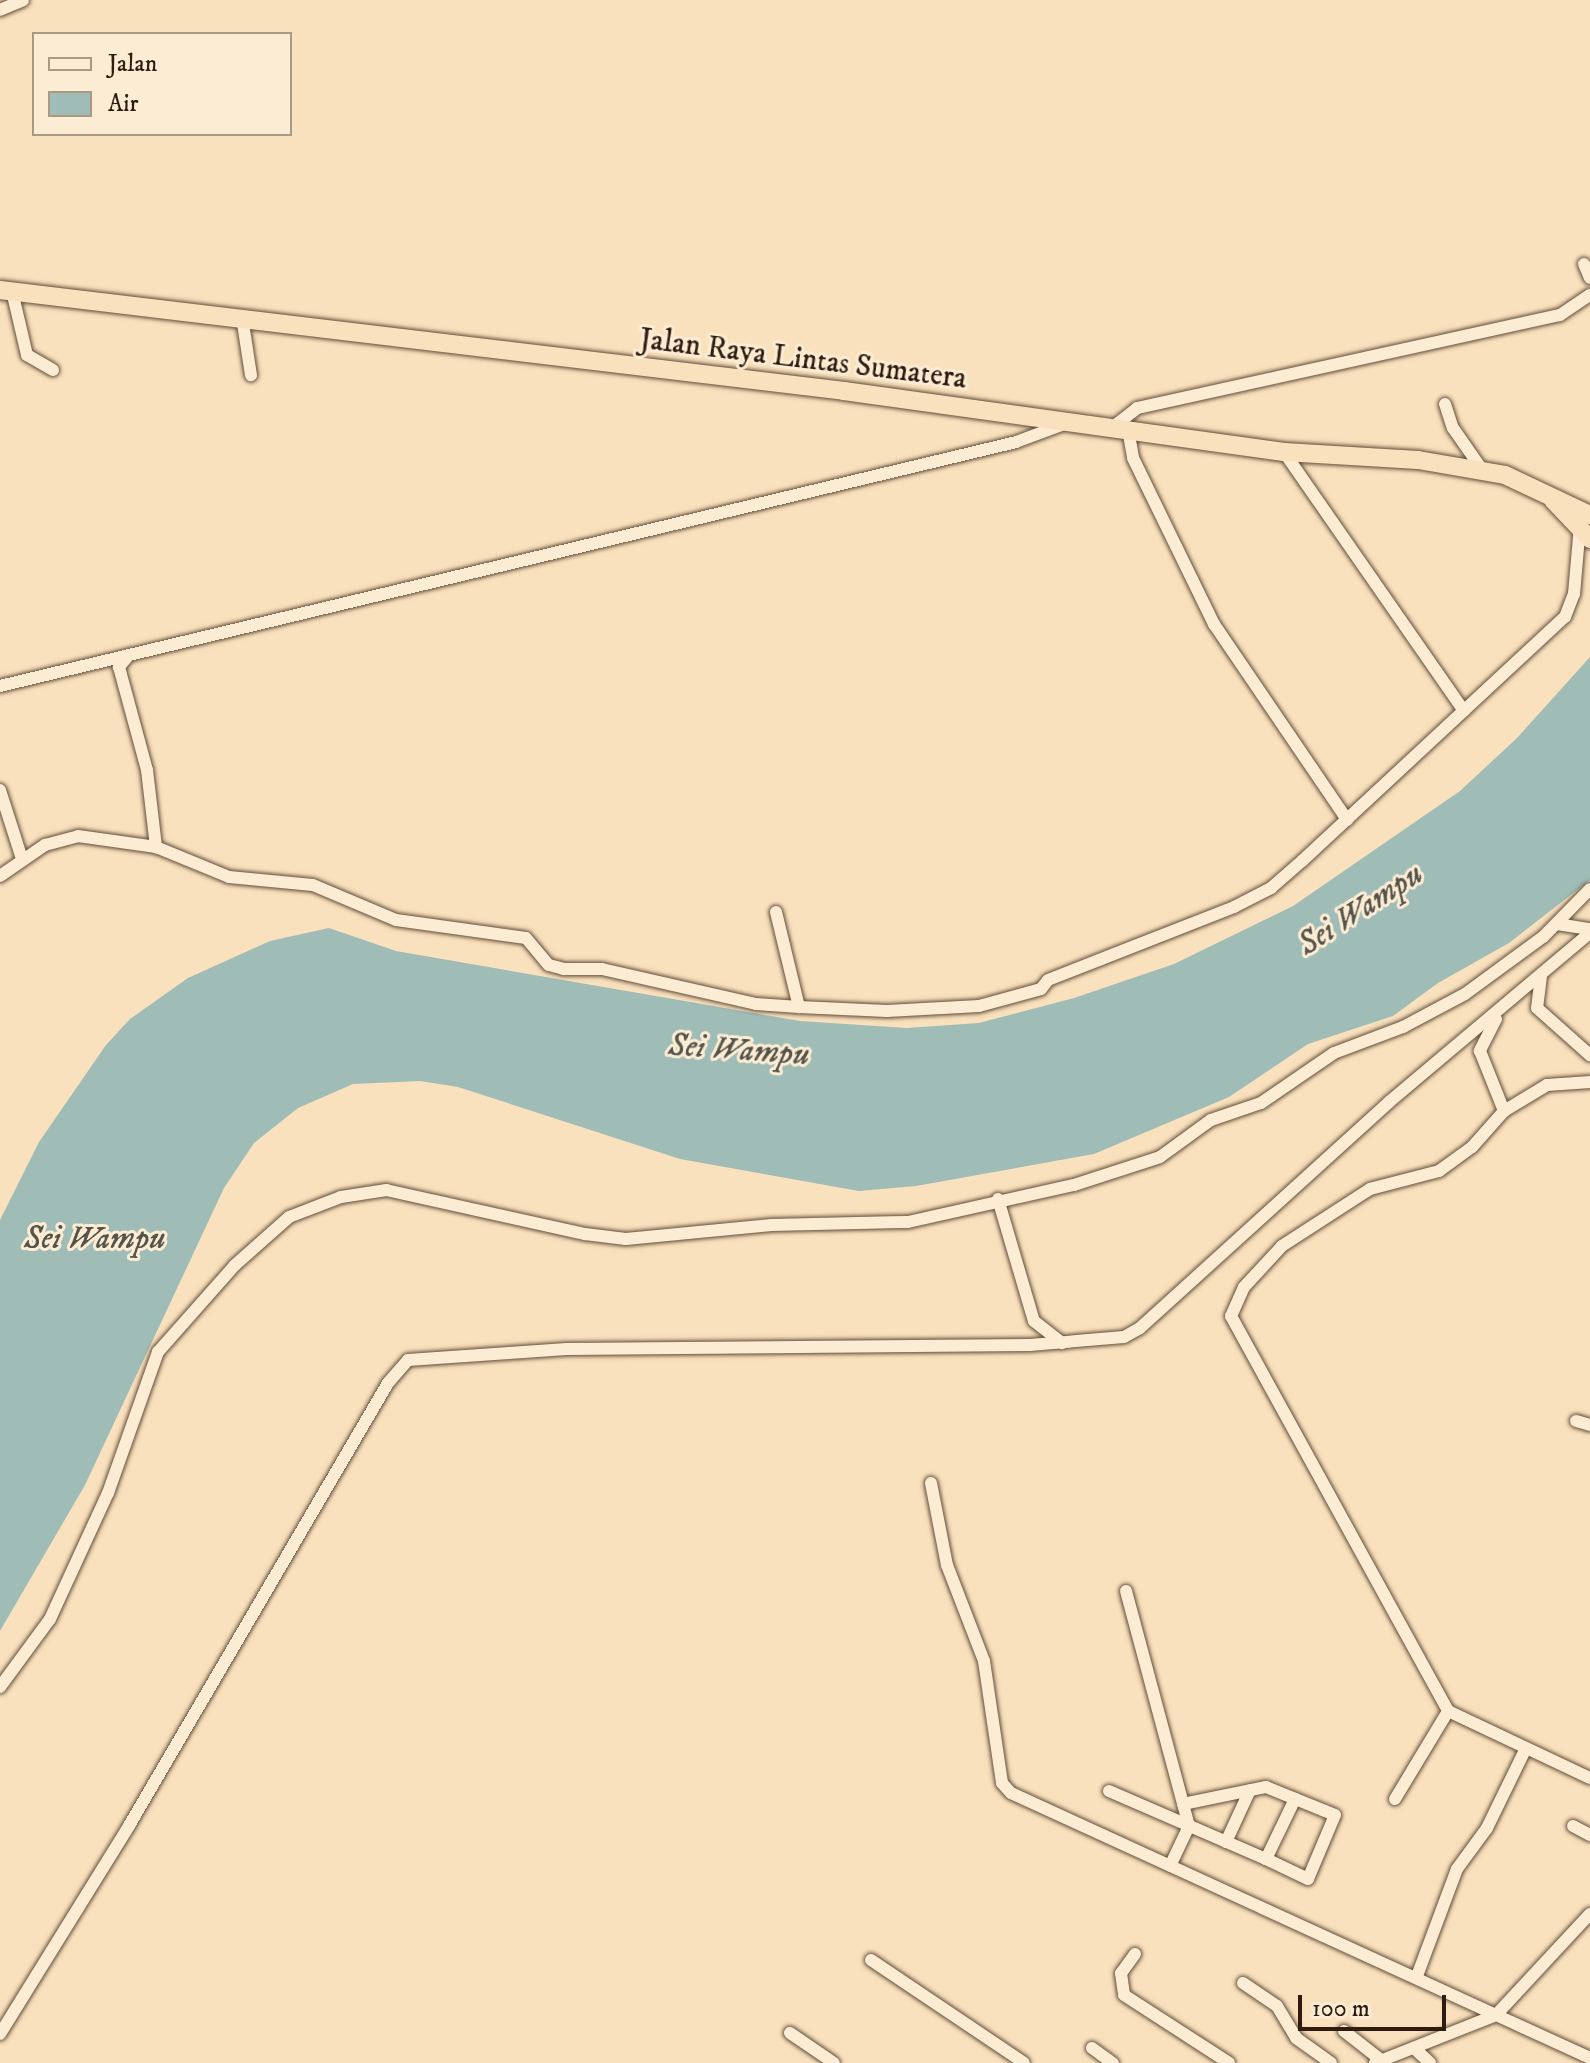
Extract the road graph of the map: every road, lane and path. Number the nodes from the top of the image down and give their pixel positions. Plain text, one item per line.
1 (23, 0) edge
2 (0, 10) edge
3 (1584, 264) dead end
4 (1590, 278) edge
5 (6, 291) edge
6 (1590, 295) edge
7 (242, 317) junction
8 (53, 370) dead end
9 (251, 375) dead end
10 (1445, 404) dead end
11 (1071, 422) junction
12 (1121, 428) junction
13 (1284, 452) junction
14 (1483, 471) junction
15 (1585, 523) edge
16 (132, 653) junction
17 (0, 686) edge
18 (1464, 711) junction
19 (0, 790) edge
20 (1347, 820) junction
21 (156, 847) junction
22 (22, 859) junction
23 (0, 876) edge
24 (1590, 889) edge
25 (776, 912) dead end
26 (1557, 924) junction
27 (1590, 931) edge
28 (1541, 974) junction
29 (1507, 1004) junction
30 (799, 1007) junction
31 (1588, 1047) edge
32 (1590, 1082) edge
33 (1504, 1111) junction
34 (998, 1199) junction
35 (1062, 1343) junction
36 (1576, 1421) dead end
37 (1590, 1425) edge
38 (931, 1483) dead end
39 (1126, 1591) dead end
40 (0, 1687) edge
41 (1448, 1711) junction
42 (1525, 1750) junction
43 (1590, 1778) edge
44 (1250, 1790) junction
45 (1109, 1791) dead end
46 (1295, 1799) junction
47 (1395, 1799) dead end
48 (1183, 1804) junction
49 (1189, 1826) junction
50 (1573, 1826) dead end
51 (1590, 1835) edge
52 (1226, 1842) junction
53 (1266, 1859) junction
54 (1170, 1866) junction
55 (1590, 1914) edge
56 (1135, 1954) dead end
57 (871, 1960) dead end
58 (1417, 1976) junction
59 (1243, 1983) dead end
60 (1496, 2015) junction
61 (1344, 2031) dead end
62 (790, 2033) dead end
63 (0, 2034) edge
64 (1092, 2048) dead end
65 (1414, 2048) junction
66 (1590, 2058) edge
67 (1378, 2062) edge
68 (834, 2063) edge
69 (1024, 2063) edge
70 (1113, 2063) edge
71 (1229, 2063) edge
72 (1331, 2063) edge
73 (1430, 2063) edge

1 - 2 street
3 - 4 street
5 - 7 highway, Jalan Raya Lintas Sumatera
5 - 8 street
6 - 12 street
7 - 9 street
7 - 11 highway, Jalan Raya Lintas Sumatera
10 - 14 street
11 - 12 highway, Jalan Raya Lintas Sumatera
11 - 16 street
12 - 13 highway, Jalan Raya Lintas Sumatera
12 - 20 street
13 - 14 highway, Jalan Raya Lintas Sumatera
13 - 18 street
14 - 15 highway, Jalan Raya Lintas Sumatera
15 - 18 street
16 - 17 street
16 - 21 street
18 - 20 street
19 - 22 street
20 - 30 street
21 - 22 street
21 - 30 street
22 - 23 street
24 - 26 street
25 - 30 street
26 - 27 street
26 - 34 street
27 - 28 street
28 - 29 street
28 - 31 street
29 - 33 street
29 - 35 street
32 - 33 street
33 - 41 street
34 - 35 street
34 - 40 street
35 - 63 street
36 - 37 street
38 - 54 street
39 - 48 street
41 - 42 street
41 - 47 street
42 - 43 street
42 - 58 street
44 - 46 street
44 - 48 street
44 - 52 street
45 - 49 street
46 - 53 street
46 - 53 street
48 - 49 street
49 - 52 street
49 - 54 street
50 - 51 street
52 - 53 street
54 - 58 street
55 - 60 street
56 - 71 street
57 - 69 street
58 - 60 street
59 - 72 street
60 - 65 street
60 - 66 street
61 - 67 street
62 - 68 street
64 - 70 street
65 - 67 street
65 - 73 street

